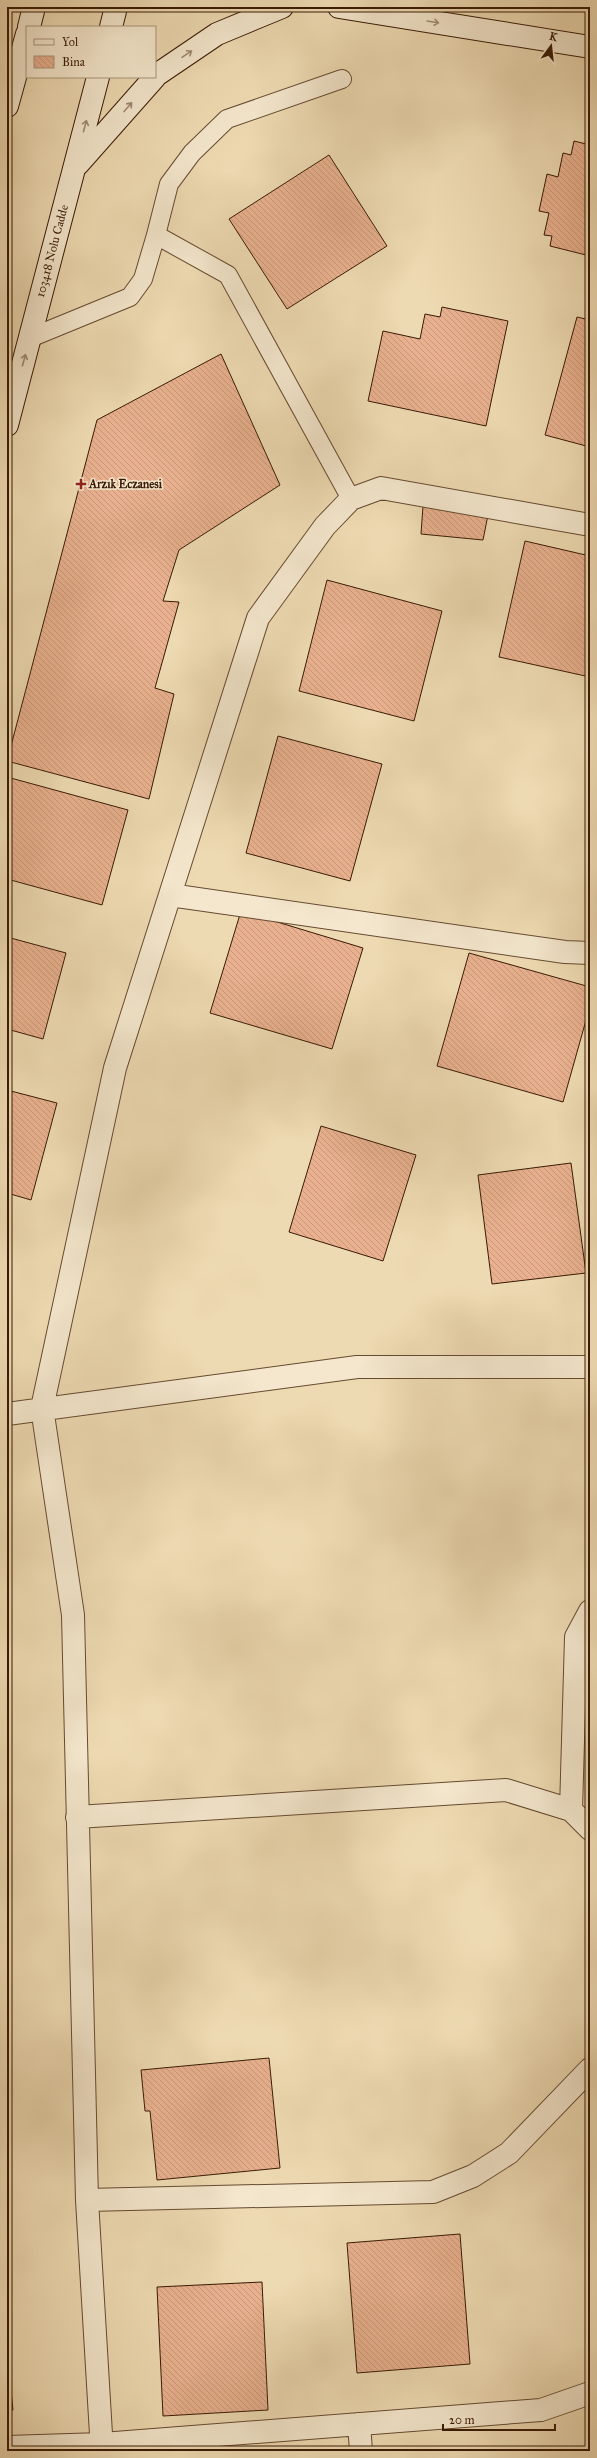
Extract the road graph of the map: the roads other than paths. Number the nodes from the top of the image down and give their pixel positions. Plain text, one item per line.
1 (34, 7) edge
2 (116, 7) edge
3 (282, 7) edge
4 (339, 7) edge
5 (29, 26) edge
6 (111, 26) edge
7 (26, 37) edge
8 (590, 47) edge
9 (156, 76) edge
10 (98, 78) edge
11 (154, 78) edge
12 (342, 79) dead end
13 (7, 102) edge
14 (74, 168) junction
15 (156, 235) junction
16 (30, 338) junction
17 (7, 425) edge
18 (351, 499) junction
19 (590, 525) edge
20 (170, 895) junction
21 (590, 953) edge
22 (590, 1367) edge
23 (42, 1408) junction
24 (7, 1414) edge
25 (590, 1611) edge
26 (571, 1810) junction
27 (77, 1817) junction
28 (590, 1829) edge
29 (590, 2069) edge
30 (87, 2200) junction
31 (590, 2393) edge
32 (359, 2424) junction
33 (7, 2447) edge
34 (102, 2447) edge
35 (361, 2451) edge

1 - 5 street
2 - 6 street
9 -> 3 street
4 -> 8 street
7 - 13 street
14 -> 10 street, 103418 Nolu Cadde
14 -> 11 street
12 - 15 lane
14 - 16 street, 103418 Nolu Cadde
15 - 16 lane
15 - 18 lane
17 -> 16 street, 103418 Nolu Cadde
18 - 19 street
18 - 20 street
20 - 21 street
20 - 23 street
22 - 23 street
23 - 24 street
23 - 27 street
25 - 26 street
26 - 27 street
26 - 28 street
27 - 30 street
29 - 30 street
30 - 34 street
31 - 32 street
32 - 34 street
32 - 35 street
33 - 34 street

